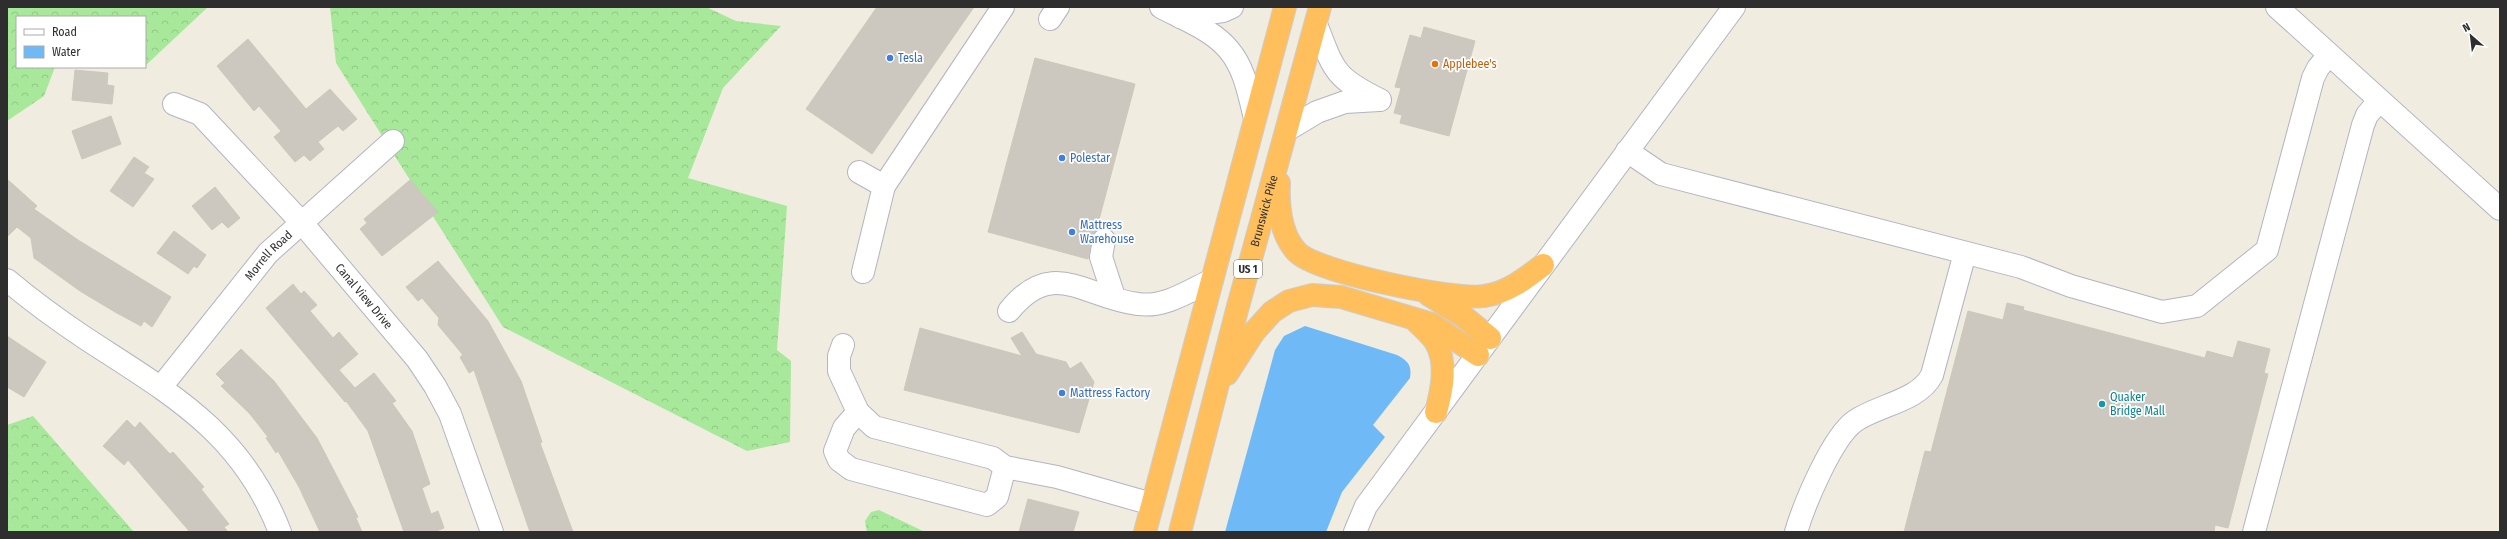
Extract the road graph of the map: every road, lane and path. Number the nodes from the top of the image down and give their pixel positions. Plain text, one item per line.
1 (1003, 7) edge
2 (1161, 7) edge
3 (1232, 7) edge
4 (1285, 7) edge
5 (1734, 7) edge
6 (2277, 7) edge
7 (1318, 16) edge
8 (1180, 18) junction
9 (2329, 55) junction
10 (2379, 100) junction
11 (174, 104) dead end
12 (1255, 118) junction
13 (1287, 130) junction
14 (393, 141) dead end
15 (1627, 151) junction
16 (1280, 156) junction
17 (859, 172) dead end
18 (884, 186) junction
19 (2491, 196) edge
20 (2500, 209) edge
21 (302, 223) junction
22 (1104, 240) dead end
23 (1965, 253) junction
24 (1542, 265) junction
25 (863, 272) dead end
26 (7, 280) edge
27 (1212, 280) junction
28 (1421, 290) junction
29 (1114, 297) junction
30 (1008, 311) dead end
31 (1412, 317) junction
32 (843, 345) dead end
33 (1484, 346) junction
34 (162, 387) junction
35 (1216, 389) junction
36 (858, 412) junction
37 (1436, 412) junction
38 (1005, 466) junction
39 (1152, 504) junction
40 (280, 532) edge
41 (492, 532) edge
42 (1145, 532) edge
43 (1180, 532) edge
44 (1354, 532) edge
45 (1796, 532) edge
46 (2254, 532) edge

1 - 18 street
2 - 8 street
3 - 8 street
4 - 12 highway, US 1
5 - 15 street
6 - 9 street
7 - 13 highway, Brunswick Pike / US 1
7 - 13 street
8 - 12 street
9 - 10 street
9 - 23 street
10 - 19 street
10 - 46 street
11 - 21 street, Canal View Drive
12 - 27 highway, US 1
13 - 16 highway, Brunswick Pike / US 1
14 - 21 street, Morrell Road
15 - 23 street
15 - 24 street
16 - 28 highway
16 - 35 highway, Brunswick Pike / US 1
17 - 18 street
18 - 25 street
19 - 20 street
21 - 34 street, Morrell Road
21 - 41 street, Canal View Drive
22 - 29 street
23 - 45 street
24 - 28 highway
24 - 33 street
26 - 34 street
27 - 29 street
27 - 39 highway, US 1
28 - 33 highway
29 - 30 street
31 - 33 highway
31 - 35 highway
31 - 37 highway
32 - 36 street
33 - 37 street
34 - 40 street
35 - 43 highway, Brunswick Pike / US 1
36 - 38 street
36 - 38 street
37 - 44 street
38 - 39 street
39 - 42 highway, US 1

